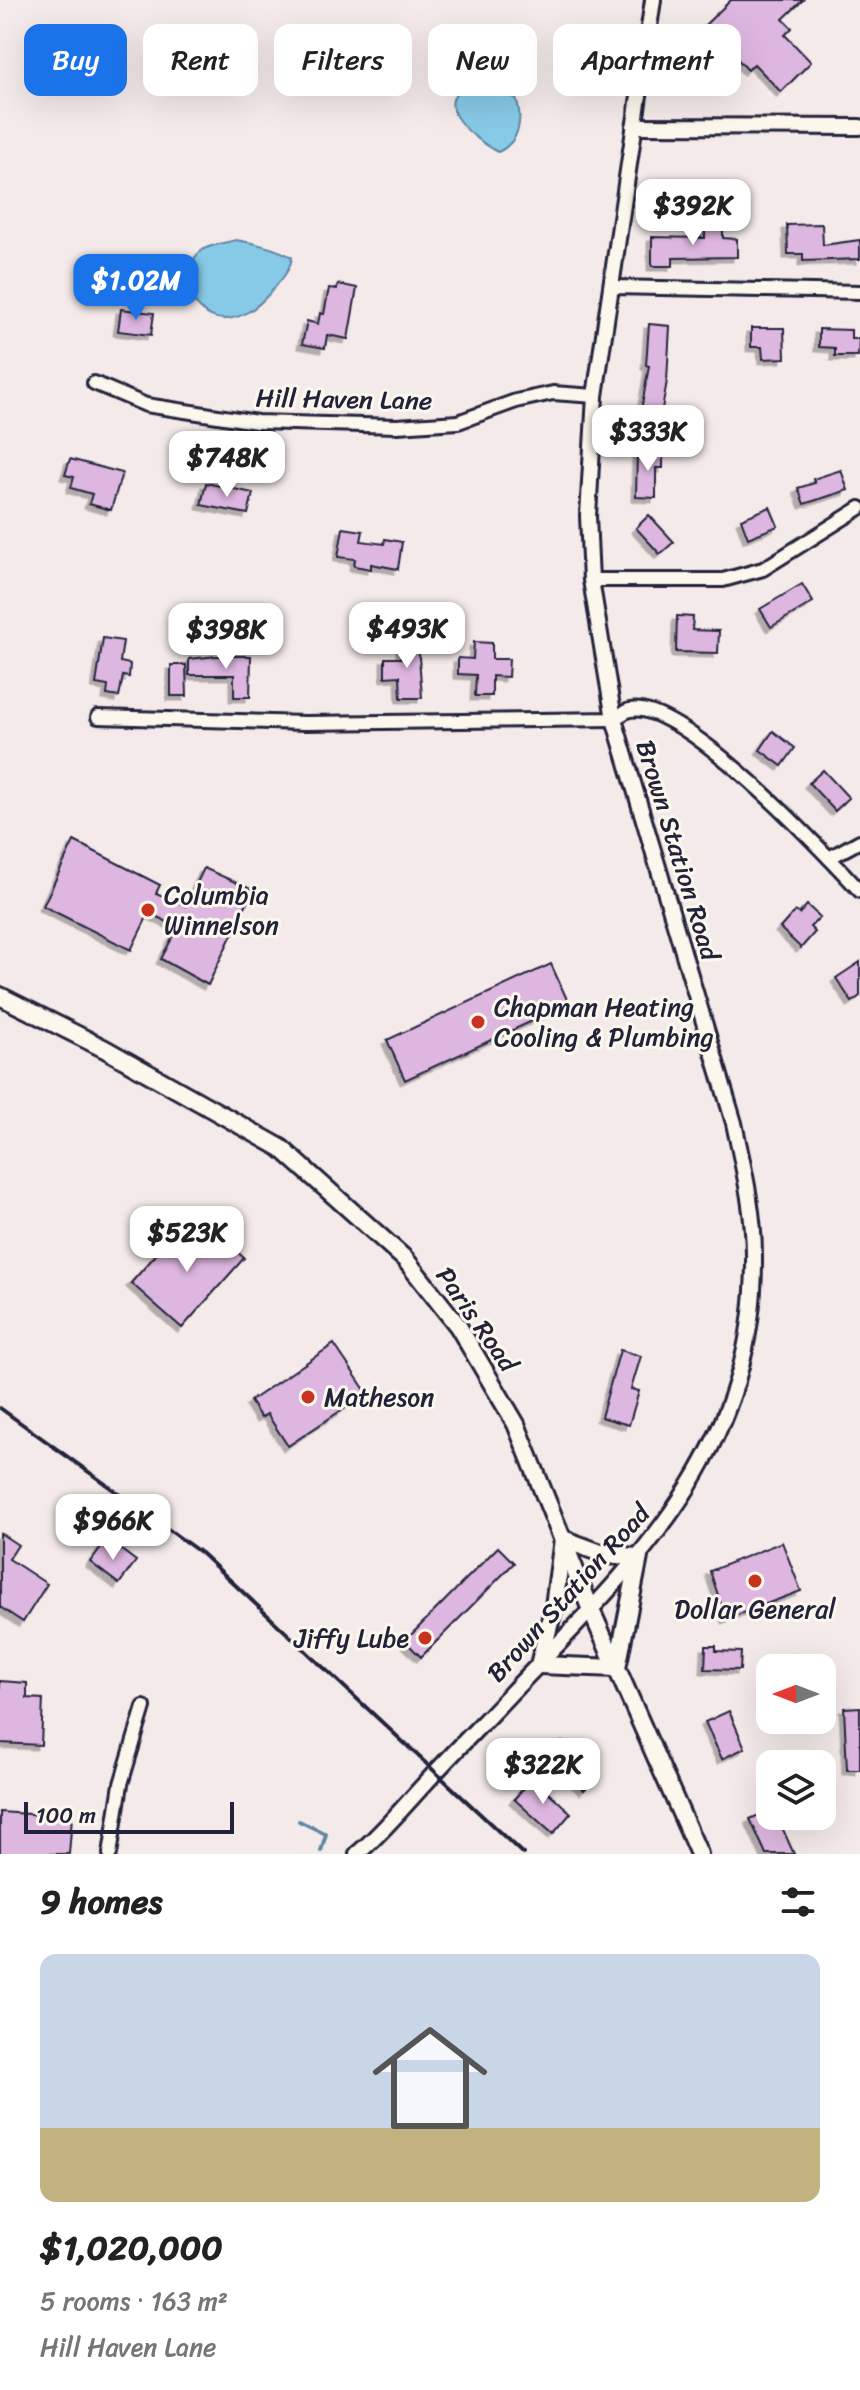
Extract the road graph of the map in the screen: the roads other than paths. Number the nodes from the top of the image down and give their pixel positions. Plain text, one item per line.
1 (653, 0) edge
2 (634, 126) junction
3 (860, 127) edge
4 (611, 287) junction
5 (860, 292) edge
6 (94, 383) dead end
7 (595, 396) junction
8 (860, 508) edge
9 (591, 580) junction
10 (98, 717) dead end
11 (614, 719) junction
12 (860, 841) edge
13 (829, 858) junction
14 (860, 891) edge
15 (0, 996) edge
16 (563, 1539) junction
17 (639, 1557) junction
18 (591, 1610) junction
19 (539, 1665) junction
20 (617, 1668) junction
21 (144, 1707) dead end
22 (110, 1854) edge
23 (357, 1854) edge
24 (699, 1854) edge

1 - 2 street, Brown Station Road
2 - 3 street
2 - 4 street, Brown Station Road
4 - 5 street
4 - 7 street, Brown Station Road
6 - 7 street, Hill Haven Lane
7 - 9 street, Brown Station Road
8 - 9 street
9 - 11 street, Brown Station Road
10 - 11 street
11 - 13 street
11 - 17 street, Brown Station Road
12 - 13 street
13 - 14 street
15 - 16 main road, Paris Road
16 - 17 main road
16 - 18 main road, Paris Road
16 - 19 main road
17 - 18 street, Brown Station Road
17 - 20 main road
18 - 19 street, Brown Station Road
18 - 20 main road, Paris Road
19 - 20 main road
19 - 23 street, Brown Station Road
20 - 24 main road, Paris Road
21 - 22 street

